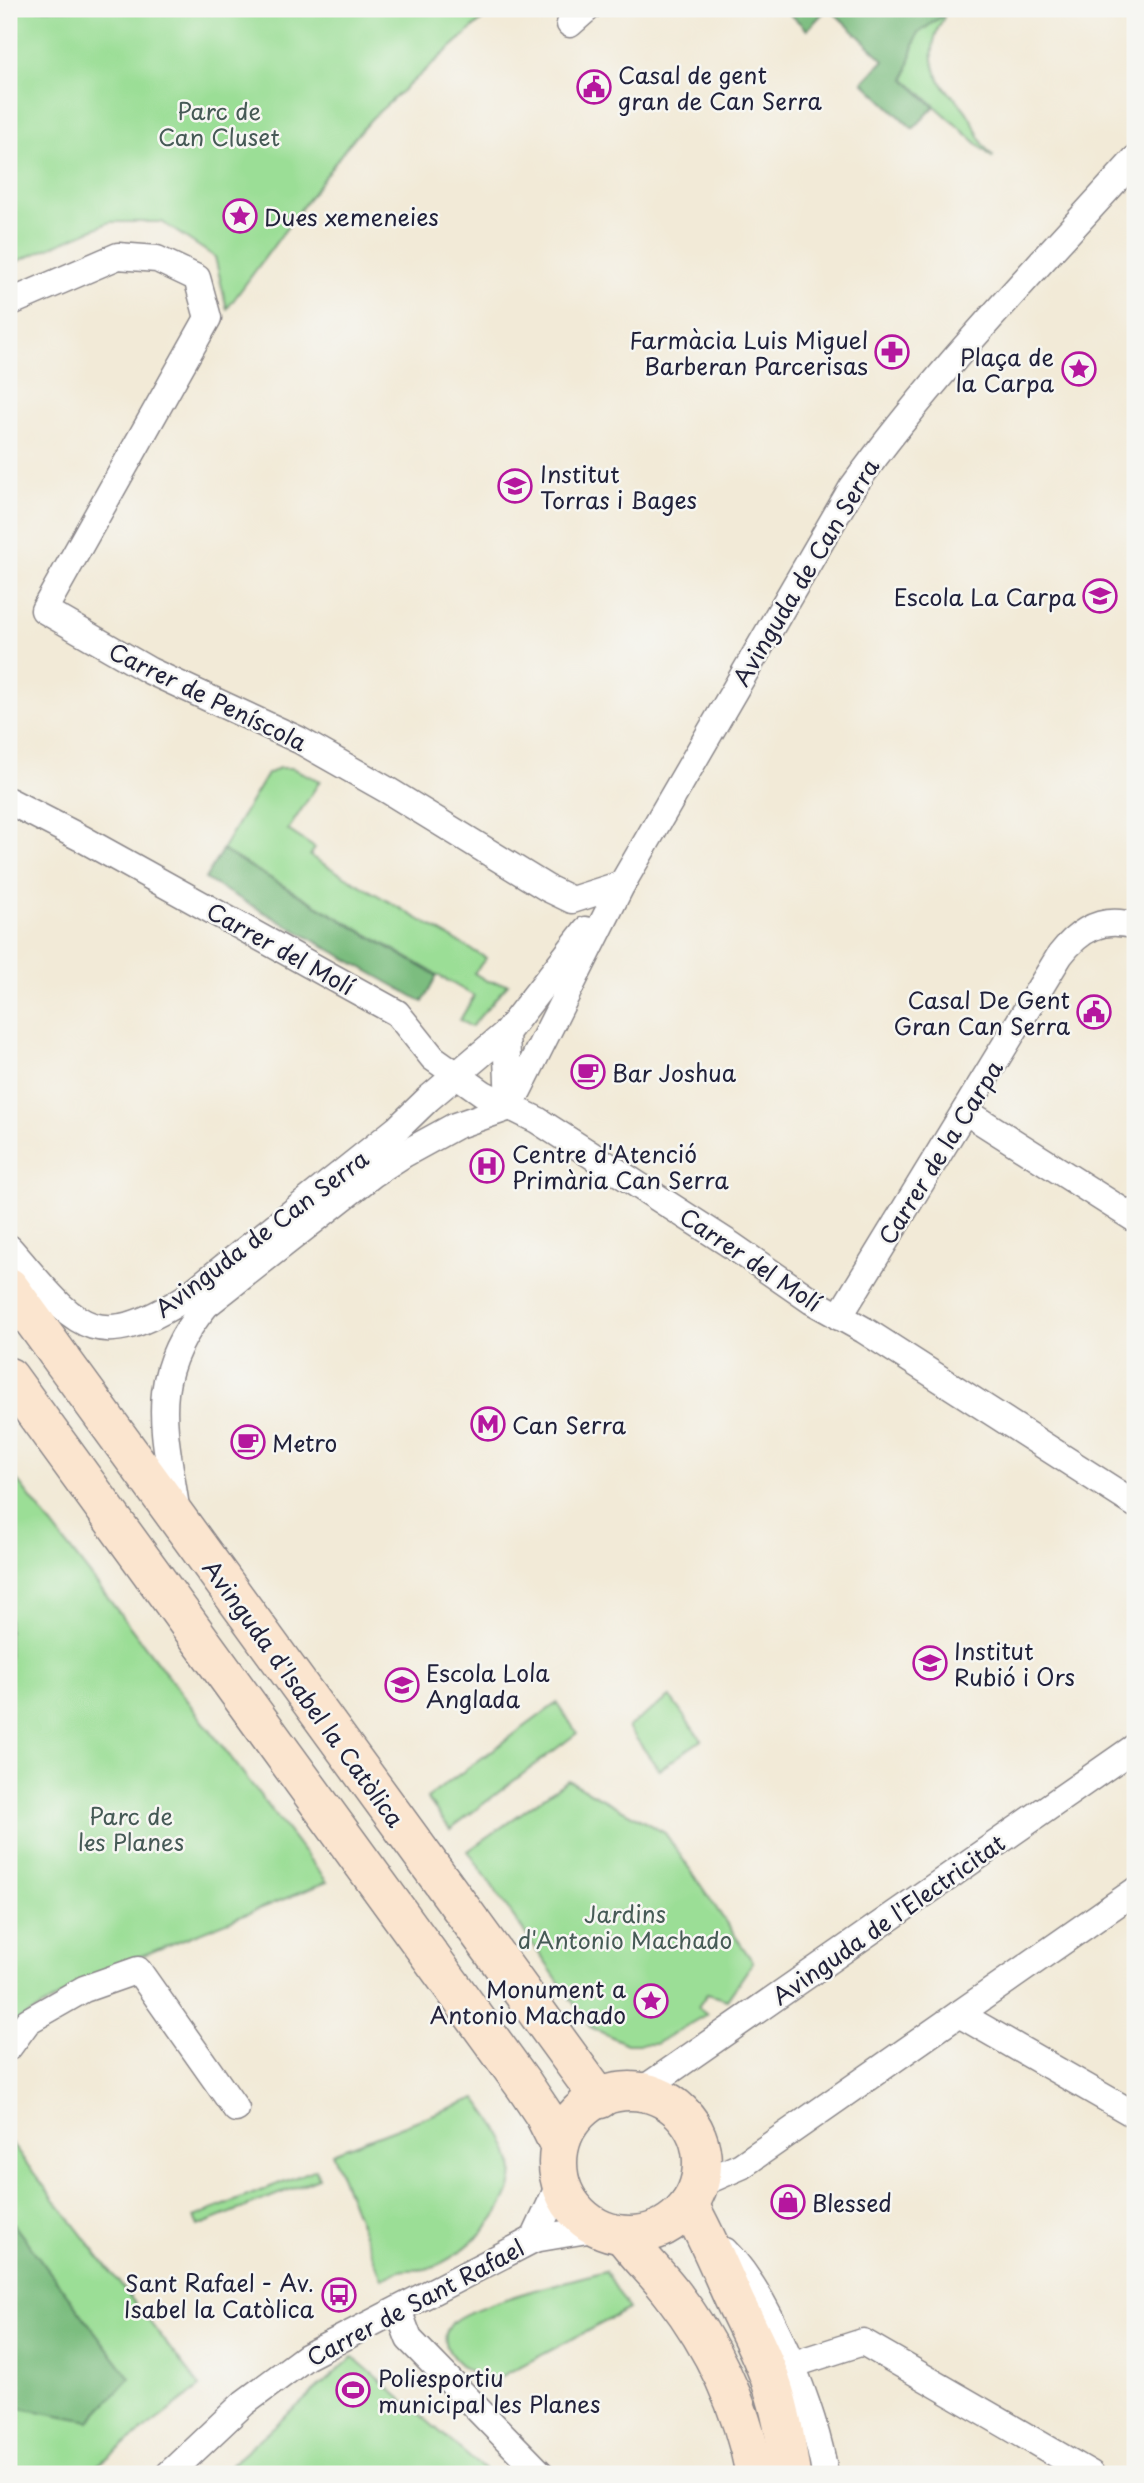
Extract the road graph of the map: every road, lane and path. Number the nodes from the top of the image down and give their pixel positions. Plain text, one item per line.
1 (1135, 159) edge
2 (9, 303) edge
3 (9, 802) edge
4 (622, 884) junction
5 (1135, 926) edge
6 (506, 1033) junction
7 (458, 1075) junction
8 (510, 1107) junction
9 (965, 1111) junction
10 (1135, 1219) edge
11 (9, 1248) edge
12 (9, 1287) edge
13 (839, 1317) junction
14 (9, 1377) edge
15 (1135, 1504) edge
16 (178, 1519) junction
17 (1135, 1747) edge
18 (1135, 1891) edge
19 (959, 2014) junction
20 (9, 2047) edge
21 (640, 2091) junction
22 (600, 2099) junction
23 (236, 2109) dead end
24 (1135, 2115) edge
25 (559, 2162) junction
26 (697, 2206) junction
27 (611, 2232) junction
28 (534, 2239) junction
29 (398, 2310) junction
30 (791, 2365) junction
31 (169, 2474) edge
32 (541, 2474) edge
33 (755, 2474) edge
34 (791, 2474) edge
35 (825, 2474) edge
36 (1091, 2474) edge

1 - 4 street, Avinguda de Can Serra
2 - 4 street, Carrer de Peníscola
3 - 7 street, Carrer del Molí
4 - 6 street, Avinguda de Can Serra
4 - 8 street, Avinguda de Can Serra
5 - 9 street, Carrer de la Carpa
6 - 7 street, Avinguda de Can Serra
6 - 8 street
7 - 8 street, Carrer del Molí
7 - 11 street, Avinguda de Can Serra
8 - 13 street, Carrer del Molí
8 - 16 street, Avinguda de Can Serra
9 - 10 street
9 - 13 street, Carrer de la Carpa
12 - 16 street, Avinguda d'Isabel la Catòlica
13 - 15 street, Carrer del Molí
14 - 25 street
16 - 22 street, Avinguda d'Isabel la Catòlica
17 - 21 street, Avinguda de l'Electricitat
18 - 19 street
19 - 24 street
19 - 26 street
20 - 23 street
21 - 22 street
21 - 26 street
22 - 25 street
25 - 27 street
25 - 28 street, Carrer de Sant Rafael
26 - 27 street
26 - 30 street
26 - 34 street
27 - 28 street, Carrer de Sant Rafael
27 - 33 street
28 - 29 street, Carrer de Sant Rafael
29 - 31 street, Carrer de Sant Rafael
29 - 32 street
30 - 35 street
30 - 36 street

